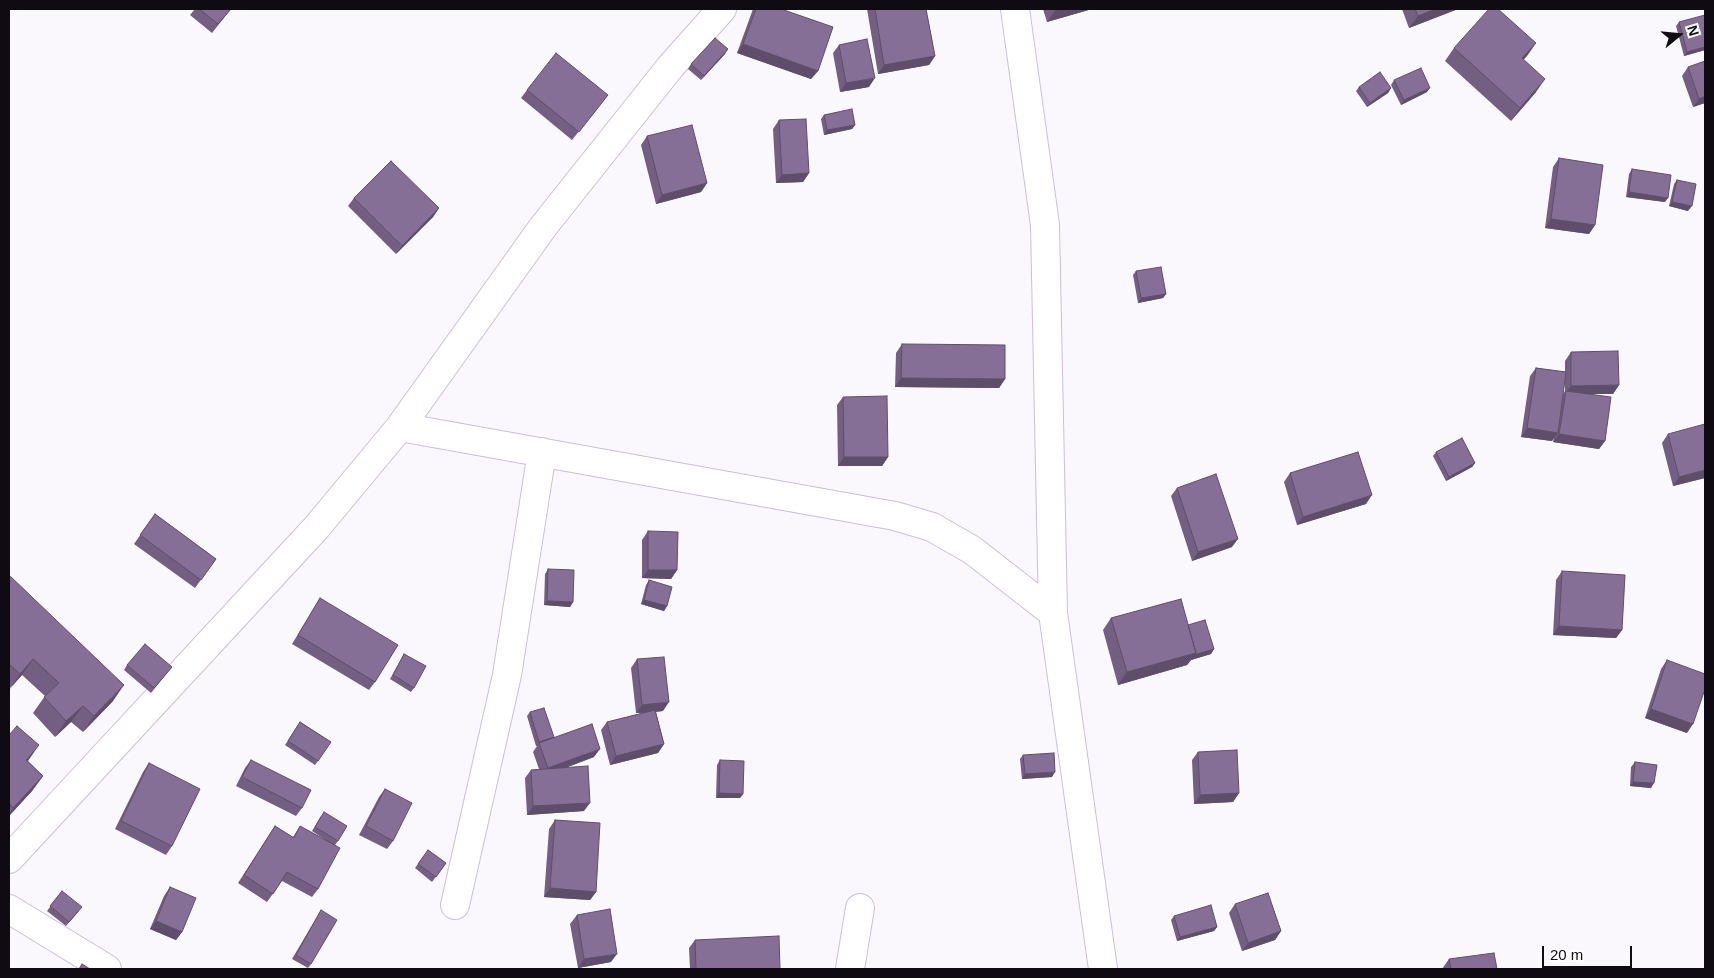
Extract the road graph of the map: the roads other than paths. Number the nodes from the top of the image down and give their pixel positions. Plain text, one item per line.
1 (722, 9) edge
2 (1015, 9) edge
3 (400, 427) junction
4 (542, 452) junction
5 (1053, 613) junction
6 (9, 859) edge
7 (455, 905) dead end
8 (9, 908) edge
9 (860, 908) dead end
10 (107, 969) edge
11 (850, 969) edge
12 (1103, 969) edge

1 - 3 street
2 - 5 street
3 - 4 street
3 - 6 street
4 - 5 street
4 - 7 street
5 - 12 street
8 - 10 street
9 - 11 street

